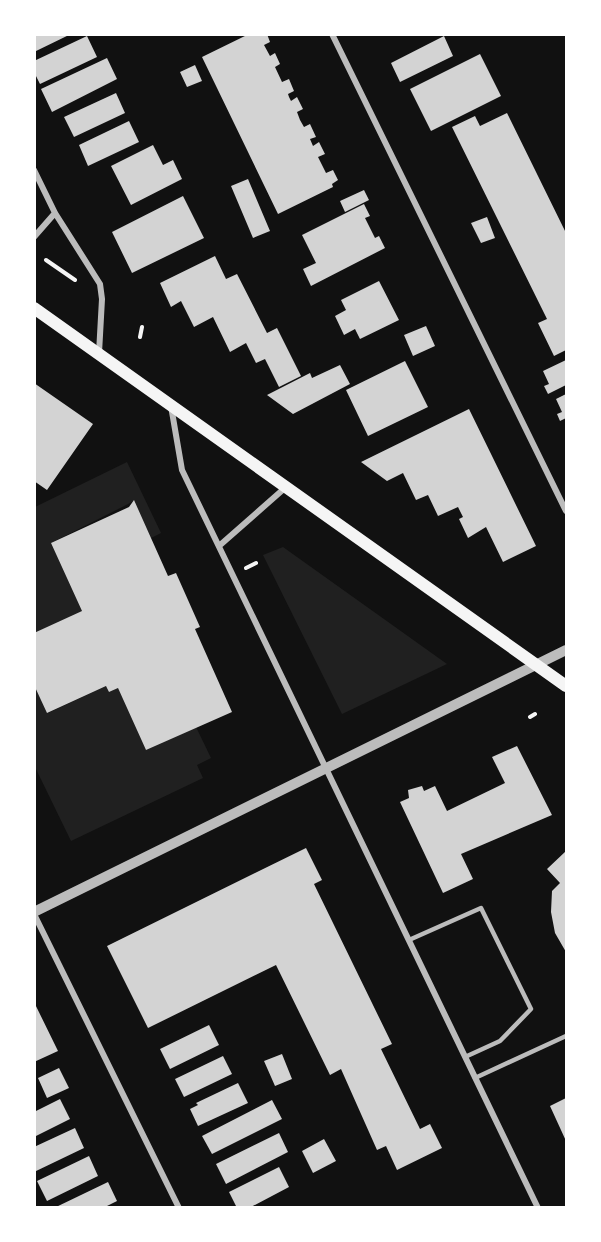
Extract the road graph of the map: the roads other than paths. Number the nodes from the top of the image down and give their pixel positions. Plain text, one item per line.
1 (332, 34) edge
2 (34, 170) edge
3 (56, 213) junction
4 (34, 237) edge
5 (34, 308) edge
6 (99, 353) junction
7 (171, 406) junction
8 (286, 487) junction
9 (567, 511) edge
10 (219, 546) junction
11 (567, 650) edge
12 (538, 665) junction
13 (567, 686) edge
14 (326, 769) junction
15 (34, 913) edge
16 (409, 940) junction
17 (567, 1036) edge
18 (465, 1057) junction
19 (475, 1078) junction
20 (178, 1208) edge
21 (538, 1208) edge

1 - 9 street
2 - 3 street
3 - 4 street
3 - 6 street
5 - 6 main road
6 - 7 main road
7 - 8 main road
7 - 10 street
8 - 10 street
8 - 12 main road
10 - 14 street
11 - 12 street
12 - 13 main road
12 - 14 street
14 - 15 street
14 - 16 street
15 - 20 street
16 - 18 street
16 - 18 lane
17 - 19 lane
18 - 19 street
19 - 21 street

